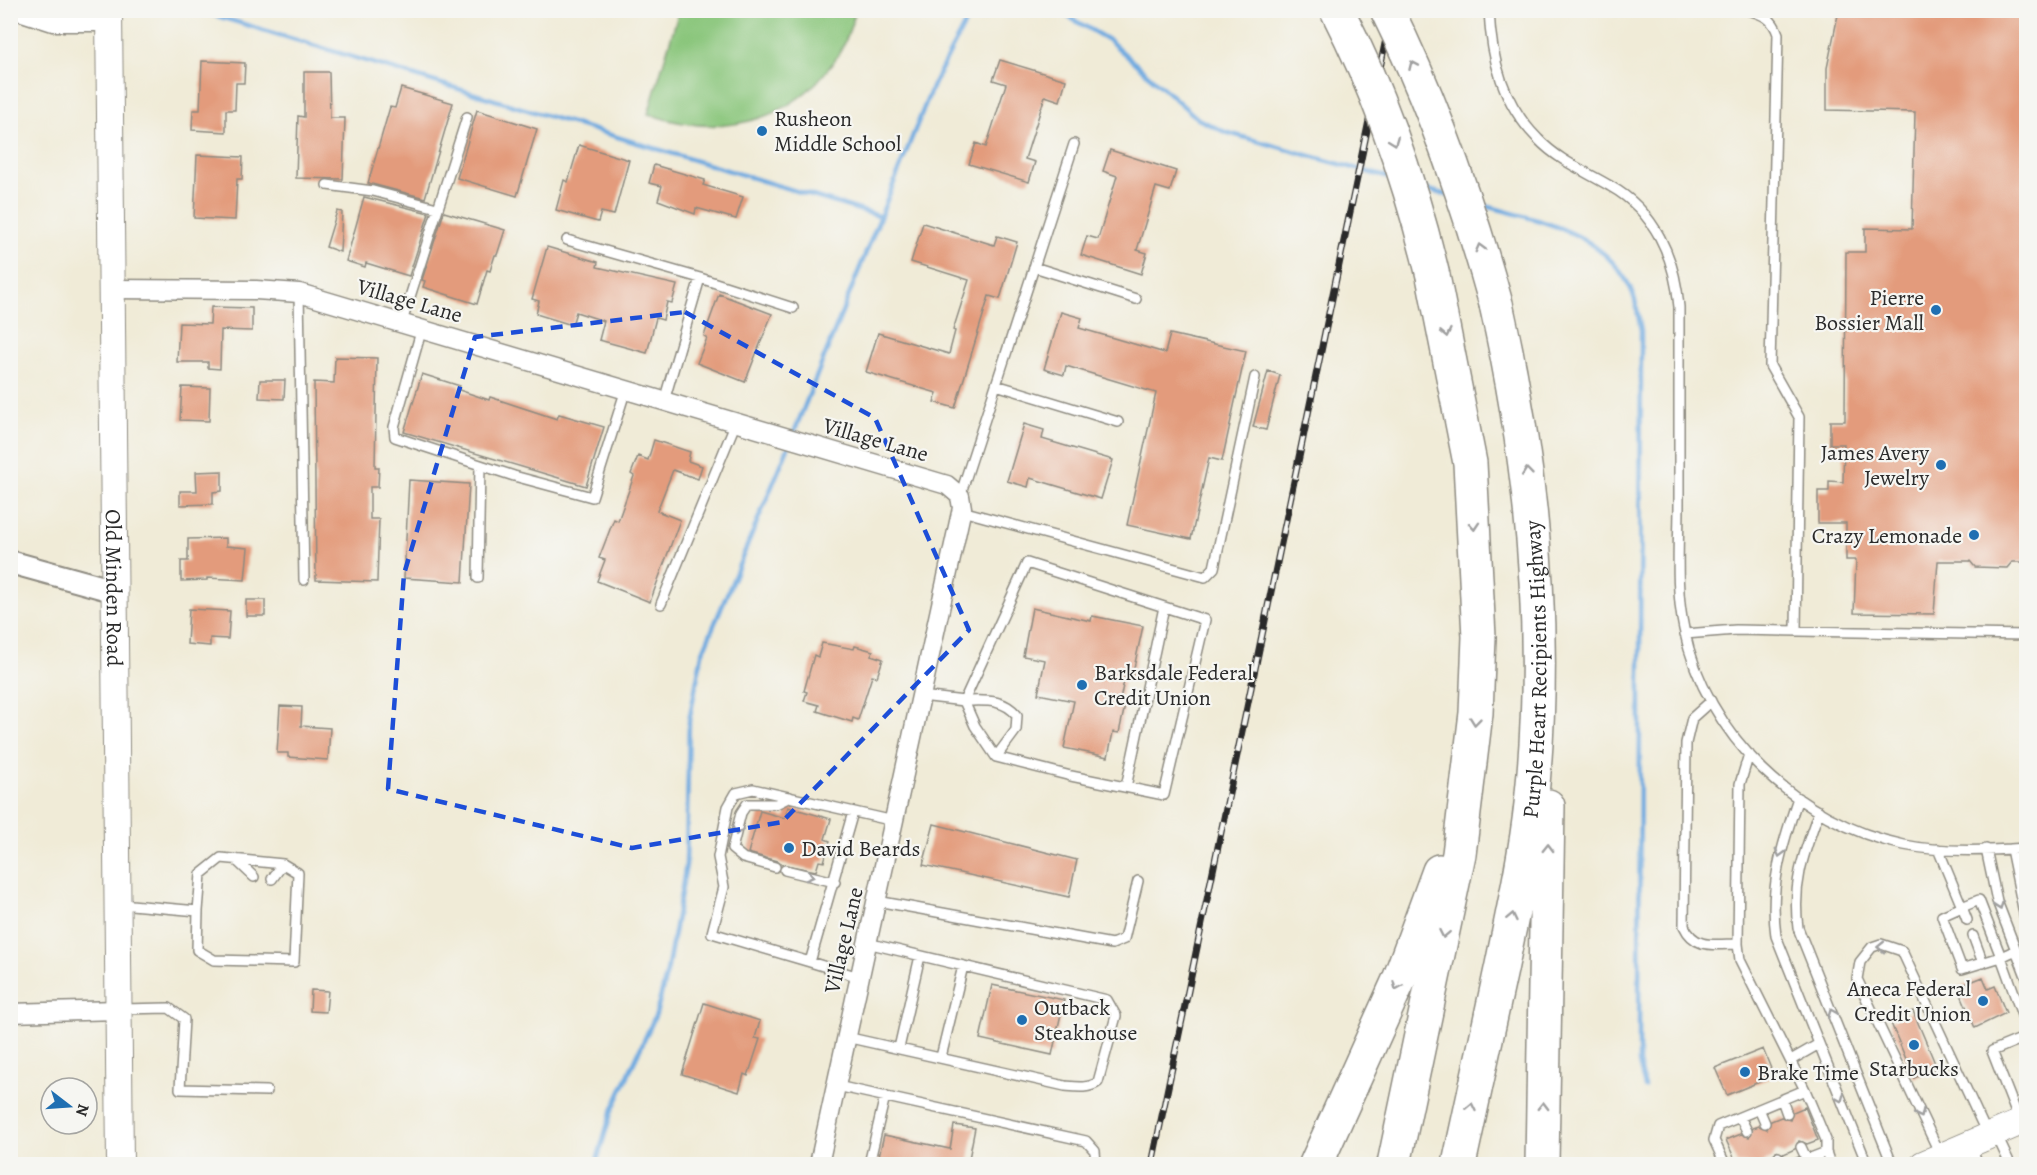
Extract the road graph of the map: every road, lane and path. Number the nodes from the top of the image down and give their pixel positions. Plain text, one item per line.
1 (16, 10) edge
2 (1337, 10) edge
3 (1388, 10) edge
4 (1489, 10) edge
5 (1748, 10) edge
6 (109, 16) edge
7 (467, 117) dead end
8 (1074, 144) dead end
9 (327, 185) dead end
10 (437, 208) junction
11 (567, 240) dead end
12 (1034, 267) junction
13 (700, 278) junction
14 (112, 289) junction
15 (299, 293) junction
16 (1136, 299) dead end
17 (793, 308) dead end
18 (402, 322) junction
19 (422, 328) junction
20 (1255, 376) dead end
21 (996, 385) junction
22 (626, 389) junction
23 (664, 401) junction
24 (736, 422) junction
25 (1118, 422) dead end
26 (480, 465) junction
27 (961, 504) junction
28 (10, 562) edge
29 (478, 578) dead end
30 (304, 580) dead end
31 (115, 591) junction
32 (661, 604) dead end
33 (1538, 604) junction
34 (1164, 607) junction
35 (1796, 631) junction
36 (1685, 634) junction
37 (2026, 635) edge
38 (921, 696) junction
39 (964, 701) junction
40 (1711, 701) junction
41 (1749, 754) junction
42 (996, 756) junction
43 (1470, 772) junction
44 (1126, 787) junction
45 (790, 797) junction
46 (1798, 798) junction
47 (1819, 811) junction
48 (853, 812) junction
49 (894, 821) junction
50 (2026, 848) edge
51 (1938, 849) junction
52 (1986, 849) junction
53 (2011, 849) junction
54 (235, 859) junction
55 (283, 864) junction
56 (254, 877) dead end
57 (272, 879) dead end
58 (1138, 881) dead end
59 (835, 882) junction
60 (877, 901) junction
61 (118, 904) junction
62 (1962, 907) junction
63 (198, 911) junction
64 (1967, 920) dead end
65 (2026, 923) edge
66 (1973, 936) dead end
67 (867, 943) junction
68 (1738, 944) junction
69 (2016, 950) junction
70 (920, 956) junction
71 (2001, 957) junction
72 (810, 962) junction
73 (1983, 963) junction
74 (963, 966) junction
75 (2026, 976) edge
76 (860, 977) junction
77 (118, 1010) junction
78 (10, 1013) edge
79 (2026, 1026) edge
80 (846, 1037) junction
81 (2026, 1037) edge
82 (1819, 1044) junction
83 (899, 1047) junction
84 (941, 1057) junction
85 (1791, 1060) junction
86 (837, 1086) junction
87 (1805, 1090) junction
88 (267, 1091) dead end
89 (885, 1096) junction
90 (1782, 1100) junction
91 (1759, 1109) junction
92 (1788, 1114) dead end
93 (1740, 1117) junction
94 (2023, 1121) edge
95 (1765, 1123) dead end
96 (1747, 1131) dead end
97 (1983, 1145) edge
98 (1801, 1147) dead end
99 (1826, 1152) junction
100 (1807, 1160) junction
101 (1932, 1161) edge
102 (120, 1164) edge
103 (819, 1164) edge
104 (869, 1164) edge
105 (1096, 1164) edge
106 (1316, 1164) edge
107 (1394, 1164) edge
108 (1459, 1164) edge
109 (1542, 1164) edge
110 (1725, 1164) edge
111 (1795, 1164) edge
112 (1830, 1164) edge
113 (1867, 1164) edge
114 (1892, 1164) edge
115 (2010, 1164) edge

1 - 6 street
2 -> 43 highway, bridge
33 -> 3 highway, Purple Heart Recipients Highway, bridge
4 - 36 lane
5 - 35 lane
6 - 14 main road, Old Minden Road
7 - 10 lane
8 - 12 lane
9 - 10 lane
10 - 18 lane
11 - 13 lane
12 - 16 lane
12 - 21 lane
13 - 17 lane
13 - 23 lane
14 - 15 street, Village Lane
14 - 31 main road, Old Minden Road
15 - 18 street, Village Lane
15 - 30 lane
18 - 19 street, Village Lane
19 - 22 street, Village Lane
19 - 26 lane
20 - 27 lane
21 - 25 lane
21 - 27 lane
22 - 23 street, Village Lane
22 - 26 lane
23 - 24 street, Village Lane
24 - 27 street, Village Lane
24 - 32 lane
26 - 29 lane
27 - 38 street, Village Lane
28 - 31 street
31 - 61 main road, Old Minden Road
108 -> 33 highway, Purple Heart Recipients Highway
109 -> 33 highway
34 - 39 lane
34 - 44 lane
34 - 44 lane
35 - 36 lane
35 - 37 lane
36 - 40 lane
38 - 39 lane
38 - 49 street, Village Lane
39 - 42 lane
39 - 42 lane
40 - 41 lane
40 - 68 lane
41 - 46 lane
41 - 68 lane
42 - 44 lane
43 -> 106 highway
43 -> 107 highway
45 - 48 lane
45 -> 59 lane
45 - 72 lane
46 - 47 lane
46 -> 82 lane
47 - 51 lane
114 -> 47 lane
48 - 49 lane
48 - 59 lane
49 - 60 street, Village Lane
50 - 53 lane
51 - 52 lane
51 - 62 lane
52 - 53 lane
52 -> 69 lane
53 - 65 lane
54 - 55 lane
54 - 56 lane
54 - 63 lane
55 - 57 lane
55 - 63 lane
58 - 60 lane
59 - 72 lane
60 - 67 street, Village Lane
61 - 63 lane
61 - 77 main road, Old Minden Road
62 - 64 lane
62 - 71 lane
62 - 73 lane
66 - 73 lane
67 - 70 lane
67 - 76 street, Village Lane
68 - 85 lane
69 - 71 lane
69 - 75 lane
70 - 74 lane
70 - 83 lane
71 - 73 lane
71 - 79 lane
72 - 76 lane
74 - 84 lane
74 - 84 lane
76 - 80 street, Village Lane
77 - 78 street
77 - 88 lane
77 - 102 main road, Old Minden Road
80 - 83 lane
80 - 86 street, Village Lane
81 - 94 lane
82 - 85 lane
82 -> 113 lane
83 - 84 lane
85 - 87 lane
86 - 89 lane
86 - 103 street, Village Lane
87 - 90 lane
87 - 99 lane
89 - 104 lane
89 - 105 lane
90 - 91 lane
90 - 92 lane
91 - 93 lane
91 - 95 lane
93 - 96 lane
93 - 110 lane
94 - 97 main road
97 - 101 main road
97 -> 101 lane
97 - 115 lane
98 - 100 lane
99 - 100 lane
99 - 112 lane
100 - 111 lane

